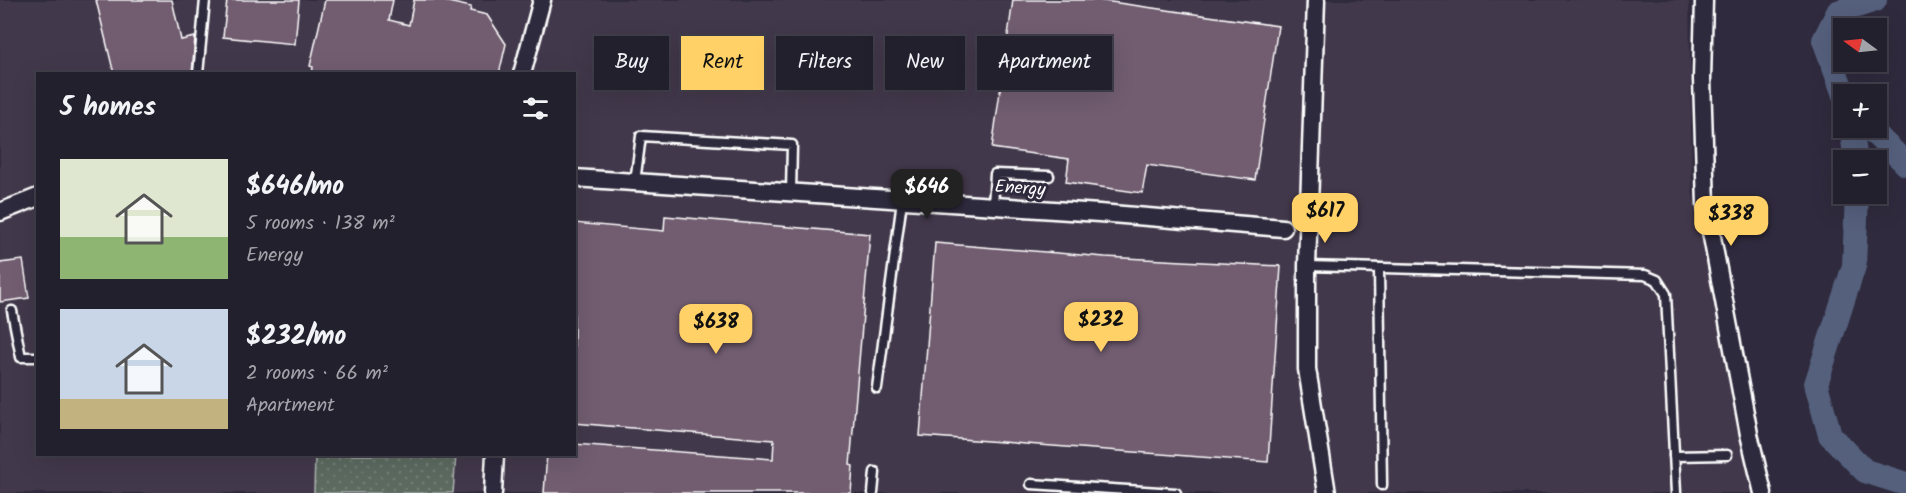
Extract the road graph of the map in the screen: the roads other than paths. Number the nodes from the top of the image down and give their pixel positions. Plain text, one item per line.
1 (205, 0) edge
2 (542, 0) edge
3 (1316, 0) edge
4 (1704, 0) edge
5 (198, 72) edge
6 (523, 72) edge
7 (1049, 176) dead end
8 (576, 178) edge
9 (635, 182) junction
10 (791, 193) junction
11 (36, 198) edge
12 (902, 201) junction
13 (993, 207) junction
14 (0, 212) edge
15 (1282, 228) dead end
16 (1307, 266) junction
17 (1379, 268) junction
18 (12, 311) dead end
19 (36, 357) edge
20 (877, 388) dead end
21 (1727, 455) dead end
22 (495, 456) edge
23 (1674, 456) junction
24 (875, 472) dead end
25 (1030, 484) dead end
26 (1382, 485) dead end
27 (1134, 492) edge
28 (493, 493) edge
29 (873, 493) edge
30 (1176, 493) edge
31 (1328, 493) edge
32 (1676, 493) edge
33 (1762, 493) edge

1 - 5 lane
2 - 6 street
3 - 16 street
4 - 33 street
7 - 13 lane
8 - 9 street, Energy
9 - 10 street, Energy
9 - 10 lane
10 - 12 street, Energy
11 - 14 street
12 - 13 street, Energy
12 - 20 lane
13 - 15 street, Energy
16 - 17 lane
16 - 31 street
17 - 23 lane
17 - 26 lane
18 - 19 lane
21 - 23 lane
22 - 28 street
23 - 32 lane
24 - 29 lane
25 - 27 lane
27 - 30 lane

